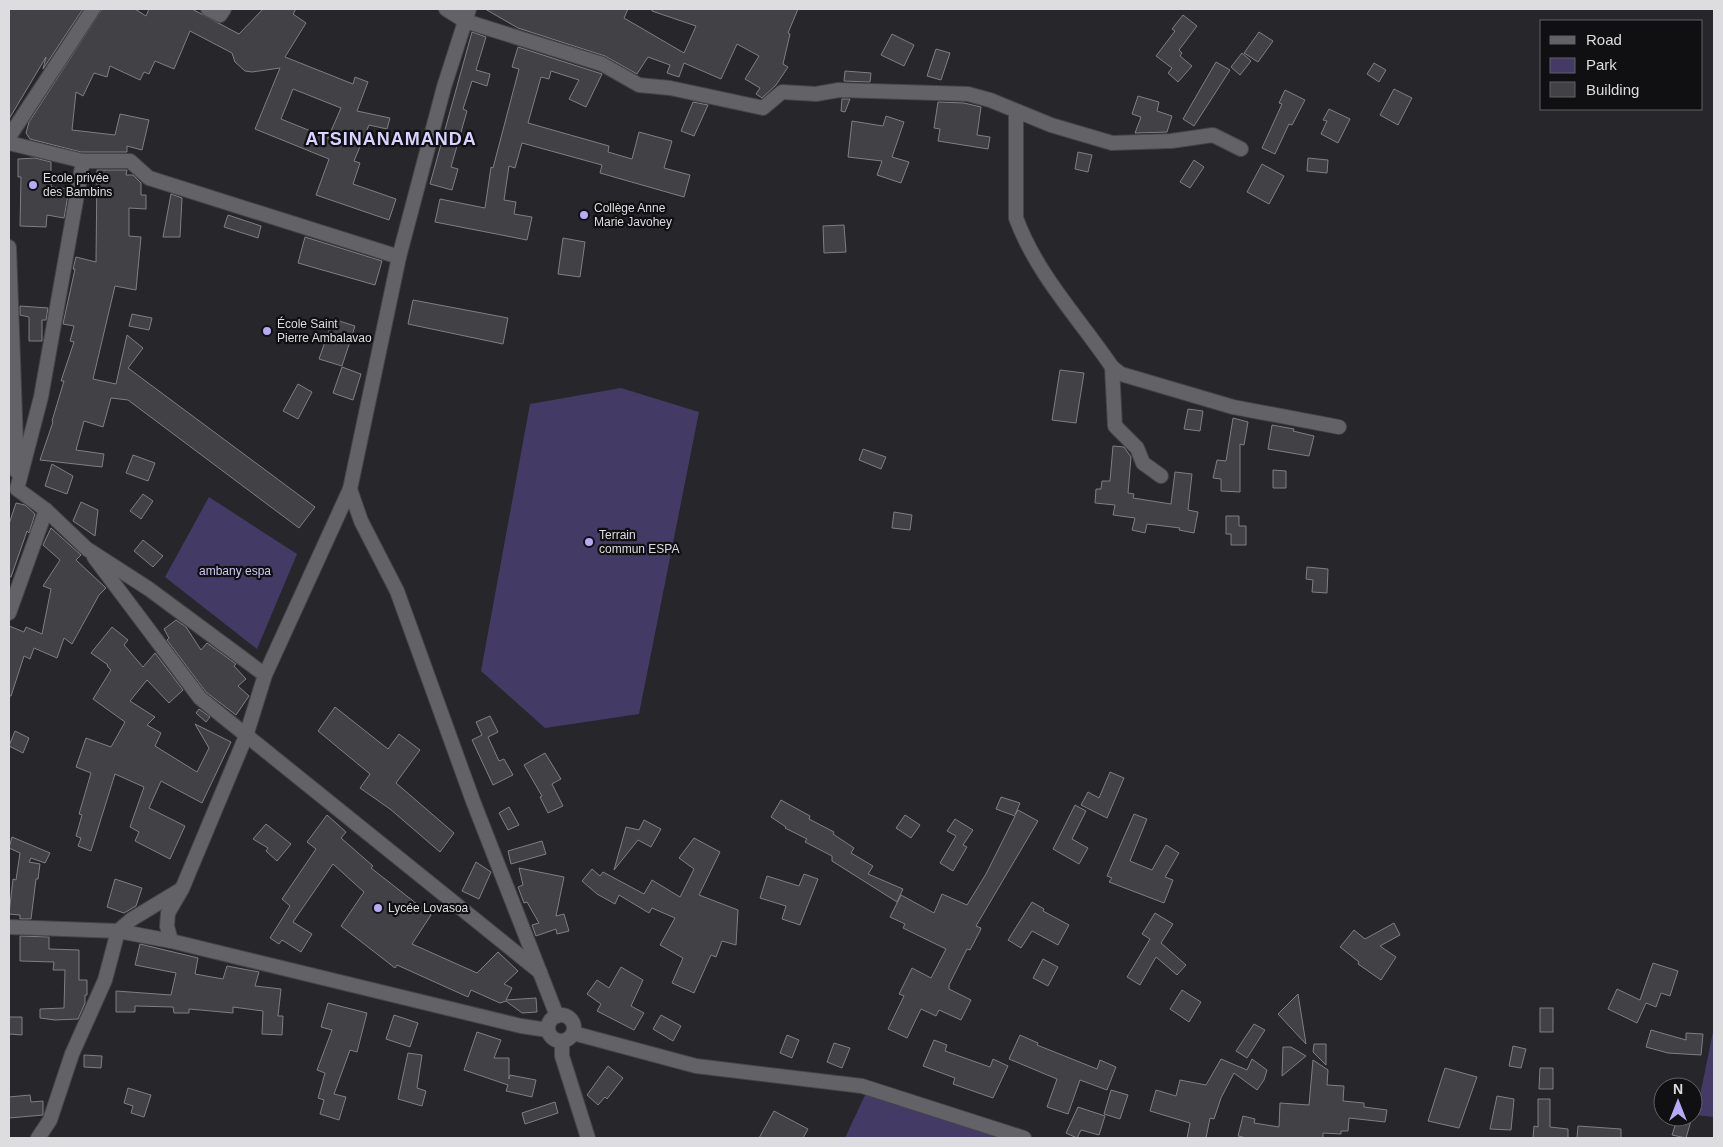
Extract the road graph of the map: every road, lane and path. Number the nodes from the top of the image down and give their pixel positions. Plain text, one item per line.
1 (93, 9) edge
2 (208, 9) edge
3 (224, 9) edge
4 (446, 9) edge
5 (467, 15) edge
6 (1016, 112) junction
7 (9, 136) edge
8 (9, 143) edge
9 (1241, 149) dead end
10 (83, 161) junction
11 (9, 247) edge
12 (399, 257) junction
13 (1112, 367) junction
14 (1339, 427) dead end
15 (1161, 476) dead end
16 (13, 487) edge
17 (350, 489) junction
18 (46, 510) junction
19 (87, 549) junction
20 (9, 613) edge
21 (265, 675) junction
22 (246, 736) junction
23 (182, 889) junction
24 (9, 927) edge
25 (118, 931) junction
26 (171, 941) junction
27 (540, 972) junction
28 (557, 1016) junction
29 (548, 1030) junction
30 (568, 1037) junction
31 (38, 1138) edge
32 (588, 1138) edge
33 (1024, 1138) edge

1 - 7 street
2 - 3 street
4 - 5 street
5 - 6 street
5 - 12 street
6 - 9 street
6 - 13 street
8 - 10 street
10 - 12 street
10 - 16 street
11 - 16 street
12 - 17 street
13 - 14 street
13 - 15 street
16 - 18 street
17 - 21 street
17 - 27 street
18 - 19 street
18 - 20 street
19 - 21 street
19 - 22 street
21 - 22 street
22 - 23 street
22 - 27 street
23 - 25 street
23 - 26 street
24 - 25 street
25 - 26 street
25 - 31 street
26 - 29 street
27 - 28 street
28 - 29 street
28 - 30 street
29 - 30 street
30 - 32 street
30 - 33 street

